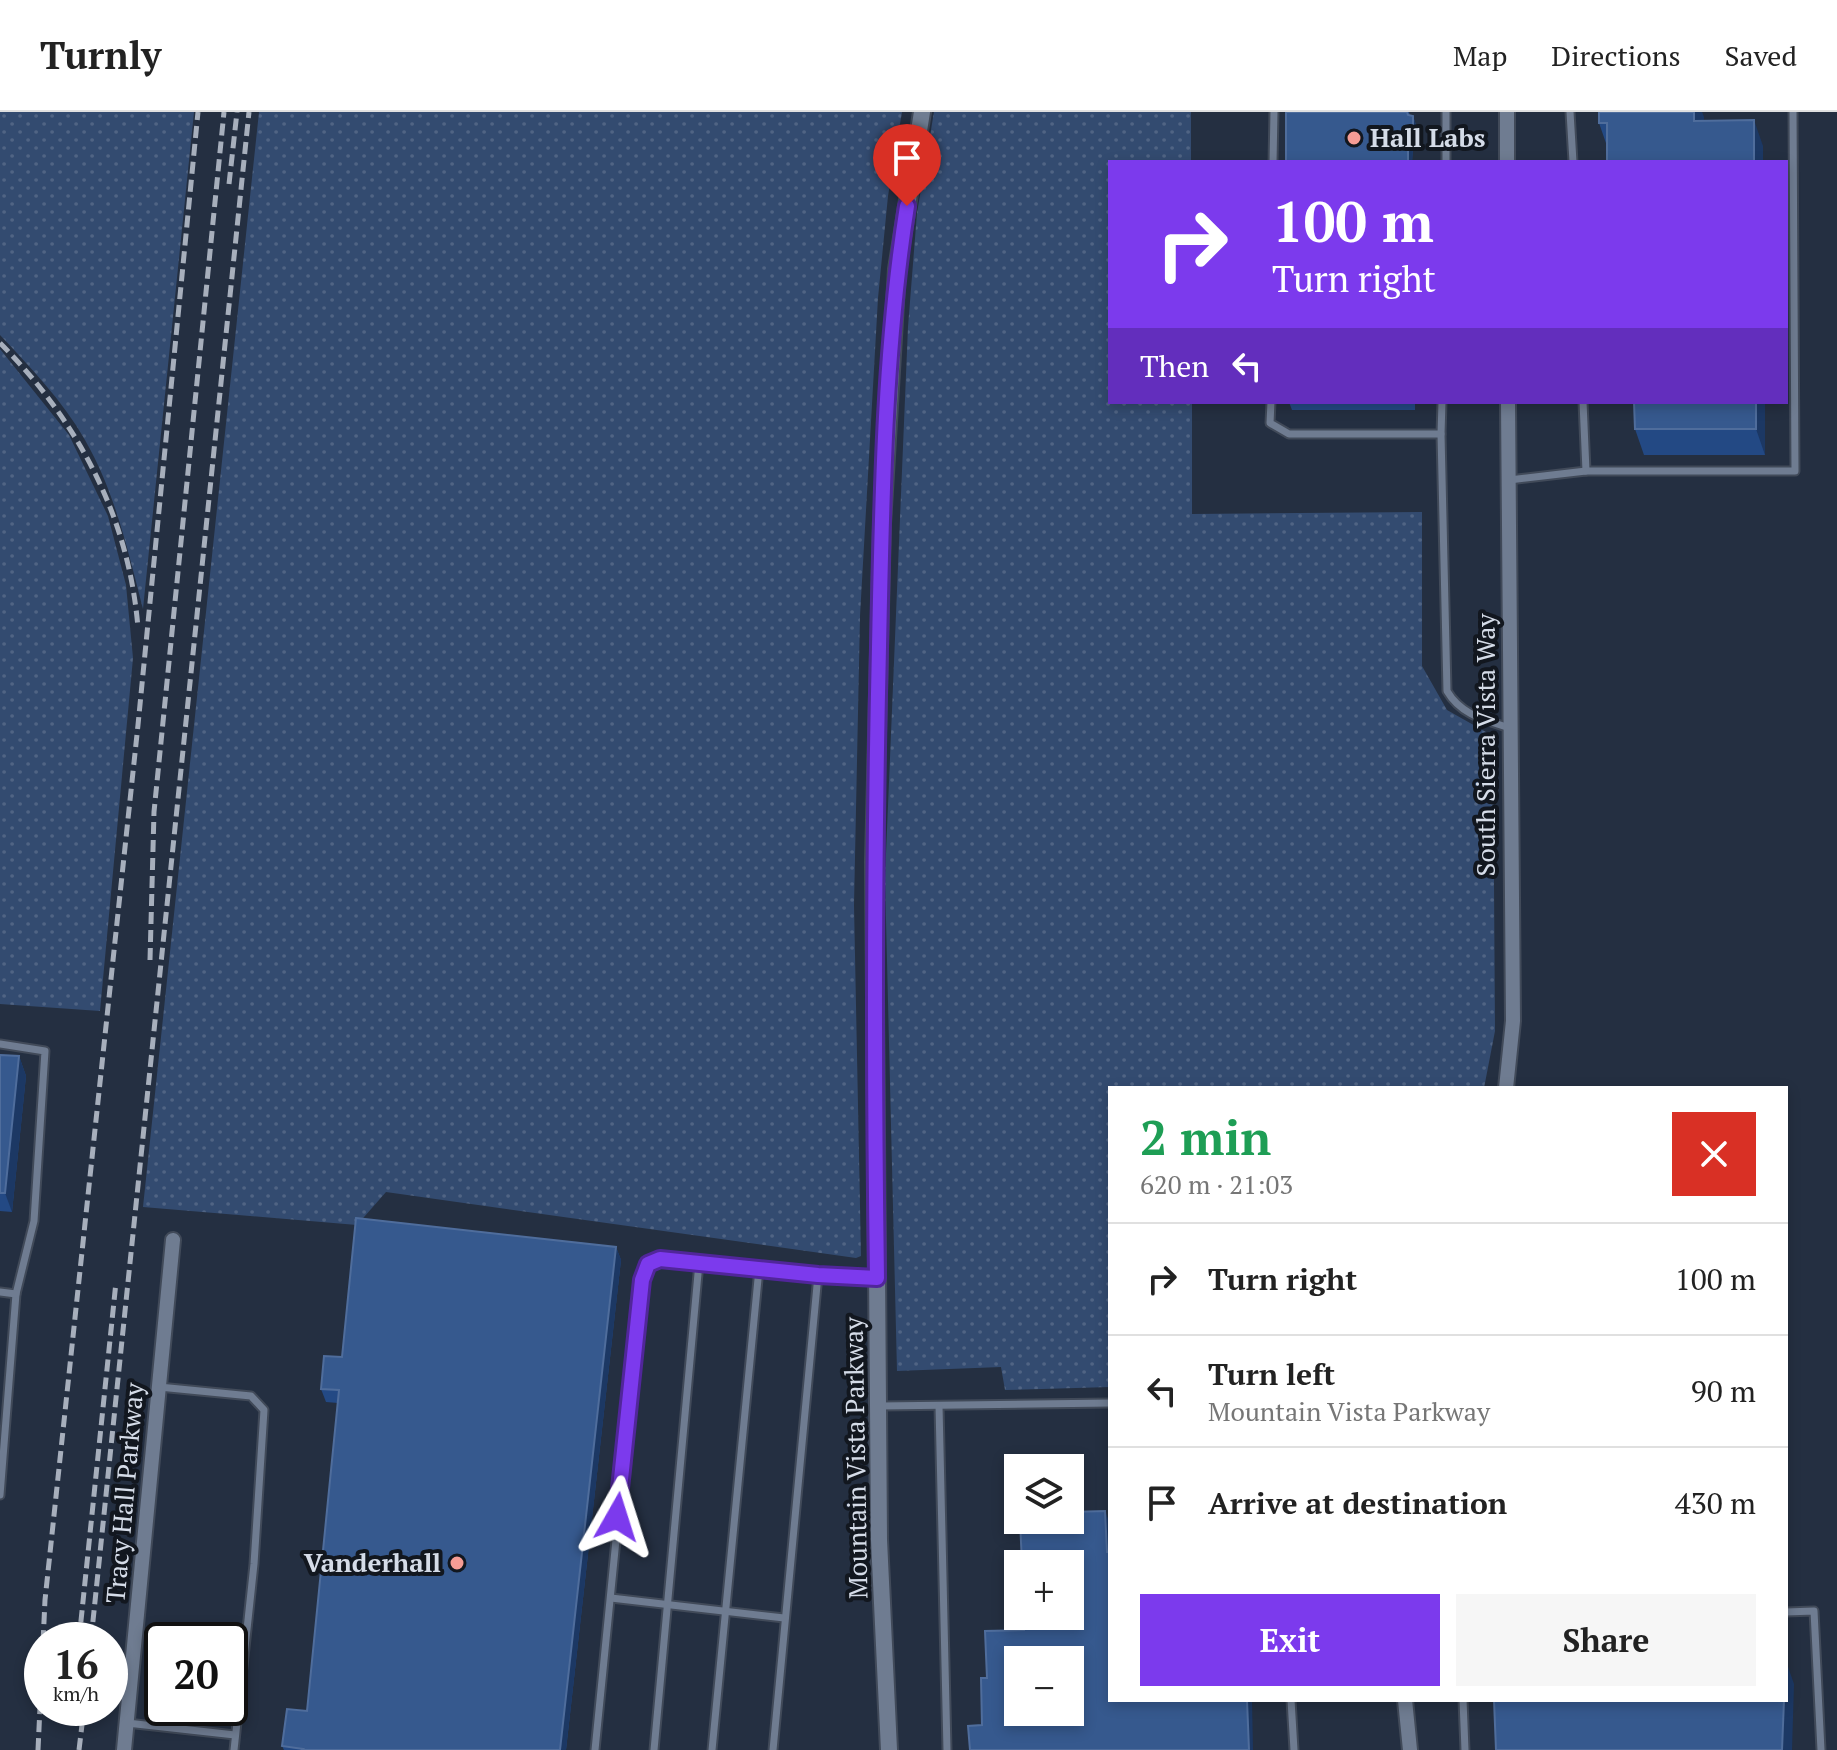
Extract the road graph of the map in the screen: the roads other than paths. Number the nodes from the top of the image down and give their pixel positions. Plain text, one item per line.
1 (922, 112) edge
2 (1274, 112) edge
3 (1446, 112) edge
4 (1507, 112) edge
5 (1570, 112) edge
6 (1793, 112) edge
7 (1273, 160) edge
8 (1446, 160) edge
9 (1507, 160) edge
10 (1573, 160) edge
11 (1271, 404) edge
12 (1442, 404) edge
13 (1508, 404) edge
14 (1583, 404) edge
15 (1441, 434) junction
16 (1586, 471) junction
17 (1508, 480) junction
18 (1510, 728) junction
19 (0, 1044) edge
20 (1506, 1086) edge
21 (173, 1240) dead end
22 (699, 1263) junction
23 (759, 1269) junction
24 (818, 1275) junction
25 (877, 1278) junction
26 (0, 1292) edge
27 (16, 1294) junction
28 (159, 1387) junction
29 (1108, 1403) edge
30 (878, 1406) junction
31 (939, 1406) junction
32 (0, 1495) edge
33 (611, 1598) junction
34 (669, 1605) junction
35 (727, 1612) junction
36 (1788, 1612) edge
37 (784, 1618) junction
38 (1291, 1702) edge
39 (1405, 1702) edge
40 (1463, 1702) edge
41 (128, 1712) edge
42 (128, 1723) edge
43 (127, 1726) edge
44 (235, 1735) junction
45 (124, 1750) edge
46 (234, 1750) edge
47 (595, 1750) edge
48 (654, 1750) edge
49 (712, 1750) edge
50 (773, 1750) edge
51 (889, 1750) edge
52 (947, 1750) edge
53 (1294, 1750) edge
54 (1410, 1750) edge
55 (1465, 1750) edge
56 (1821, 1750) edge

1 - 25 street, Mountain Vista Parkway
2 - 7 lane
3 - 8 lane
4 - 9 street
5 - 10 lane
6 - 16 lane
11 - 15 lane
12 - 15 lane
13 - 17 street, South Sierra Vista Way
14 - 16 lane
15 - 18 lane
16 - 17 lane
17 - 18 street, South Sierra Vista Way
18 - 20 street, South Sierra Vista Way
19 - 27 lane
21 - 28 street, Tracy Hall Parkway
22 - 23 lane
22 - 33 lane
22 - 34 lane
23 - 24 lane
23 - 35 lane
24 - 25 lane
24 - 37 lane
25 - 30 street, Mountain Vista Parkway
26 - 27 lane
27 - 32 lane
28 - 41 street, Tracy Hall Parkway
28 - 44 lane
29 - 31 lane
30 - 31 lane
30 - 51 street, Mountain Vista Parkway
31 - 52 lane
33 - 34 lane
33 - 47 lane
34 - 35 lane
34 - 48 lane
35 - 37 lane
35 - 49 lane
36 - 56 lane
37 - 50 lane
38 - 53 lane
39 - 54 street
40 - 55 lane
42 - 44 lane
43 - 45 street, Tracy Hall Parkway
44 - 46 lane

